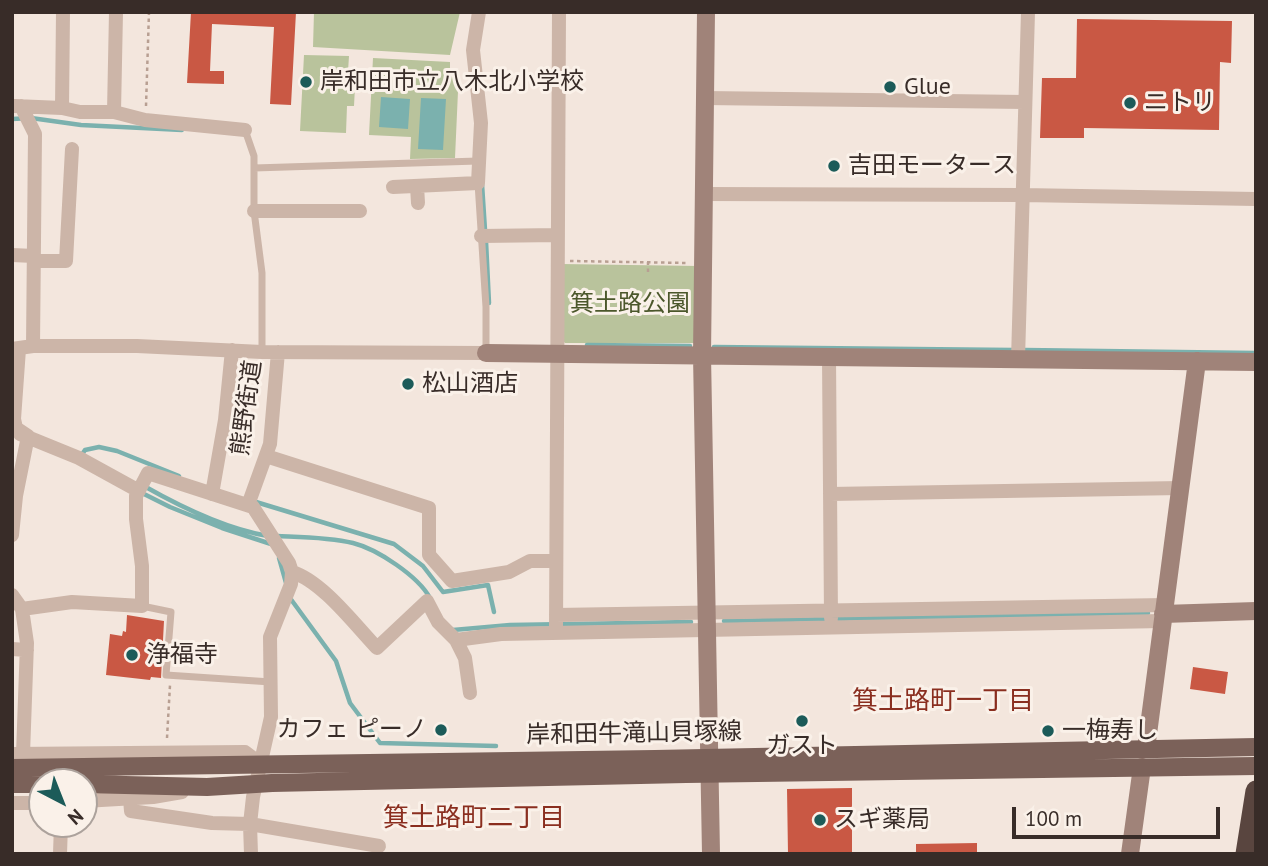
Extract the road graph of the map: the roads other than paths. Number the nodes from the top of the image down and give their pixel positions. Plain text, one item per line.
1 (63, 12) edge
2 (116, 12) edge
3 (479, 12) edge
4 (559, 12) edge
5 (706, 12) edge
6 (1028, 12) edge
7 (705, 97) junction
8 (1025, 102) junction
9 (17, 106) edge
10 (62, 108) junction
11 (114, 112) junction
12 (245, 130) joint
13 (72, 149) dead end
14 (478, 161) junction
15 (254, 168) junction
16 (478, 183) junction
17 (417, 186) junction
18 (393, 187) dead end
19 (704, 194) junction
20 (1023, 195) junction
21 (1256, 199) edge
22 (418, 203) dead end
23 (254, 211) junction
24 (360, 211) dead end
25 (558, 235) junction
26 (481, 236) junction
27 (12, 255) edge
28 (34, 258) junction
29 (22, 348) edge
30 (232, 350) junction
31 (262, 352) junction
32 (278, 352) junction
33 (486, 353) junction
34 (557, 354) junction
35 (702, 355) junction
36 (829, 357) junction
37 (1018, 359) junction
38 (1196, 361) junction
39 (1256, 362) edge
40 (18, 429) edge
41 (267, 456) junction
42 (141, 487) junction
43 (1180, 488) junction
44 (212, 494) junction
45 (830, 494) junction
46 (14, 495) edge
47 (248, 505) junction
48 (12, 535) edge
49 (556, 561) junction
50 (292, 572) junction
51 (12, 595) edge
52 (142, 606) junction
53 (22, 609) junction
54 (1256, 611) edge
55 (1163, 613) junction
56 (831, 619) junction
57 (707, 621) junction
58 (556, 623) junction
59 (456, 640) junction
60 (19, 649) edge
61 (271, 682) junction
62 (470, 693) dead end
63 (1256, 747) edge
64 (1146, 749) junction
65 (16, 759) edge
66 (261, 764) junction
67 (708, 765) junction
68 (1256, 766) edge
69 (1142, 767) junction
70 (98, 784) edge
71 (256, 784) junction
72 (207, 787) junction
73 (1256, 790) edge
74 (130, 799) junction
75 (98, 800) edge
76 (250, 824) junction
77 (379, 846) dead end
78 (251, 854) edge
79 (710, 854) edge
80 (1130, 854) edge
81 (1246, 854) edge

1 - 10 street
2 - 11 street
3 - 14 street
4 - 25 street
5 - 7 street
6 - 8 street
7 - 8 street
7 - 19 street
8 - 20 street
9 - 10 street
9 - 28 street
10 - 11 street
11 - 12 street
12 - 15 lane, 熊野街道
13 - 28 street
14 - 15 lane
14 - 16 street
15 - 23 lane, 熊野街道
16 - 17 street
16 - 26 lane
17 - 18 street
17 - 22 street
19 - 20 street
19 - 35 street
20 - 21 street
20 - 37 street
23 - 24 street
23 - 31 lane, 熊野街道
25 - 26 street
25 - 34 street
26 - 33 lane
27 - 28 street
28 - 29 street
29 - 30 street
29 - 40 street
30 - 31 street
30 - 44 street
31 - 32 street, 熊野街道
32 - 33 street
32 - 41 street, 熊野街道
33 - 34 street
34 - 35 street
34 - 49 street
35 - 36 street
35 - 57 street
36 - 37 street
36 - 45 street
37 - 38 street
38 - 39 street
38 - 43 street
40 - 42 street
40 - 46 street
41 - 47 street, 熊野街道
41 - 49 street
42 - 44 street
42 - 52 street
43 - 45 street
43 - 55 street
44 - 47 street
45 - 56 street
46 - 48 street
47 - 50 street
49 - 58 street
50 - 59 street
50 - 61 street
51 - 53 street
52 - 53 street
52 - 61 lane
53 - 60 street
54 - 55 street
55 - 56 street
55 - 64 street
56 - 57 street
57 - 58 street
57 - 67 street
58 - 59 street
59 - 62 street
60 - 65 street
61 - 66 street
63 - 64 main road, 岸和田牛滝山貝塚線
64 - 67 main road, 岸和田牛滝山貝塚線
65 - 66 main road, 岸和田牛滝山貝塚線
65 - 66 street
66 - 67 main road, 岸和田牛滝山貝塚線
66 - 71 street
67 - 69 main road, 岸和田牛滝山貝塚線
67 - 71 main road, 岸和田牛滝山貝塚線
67 - 79 street
68 - 69 main road, 岸和田牛滝山貝塚線
69 - 80 street
70 - 72 main road, 岸和田牛滝山貝塚線
71 - 72 main road, 岸和田牛滝山貝塚線
71 - 76 street
72 - 74 street
73 - 81 highway
74 - 75 street
74 - 76 street
76 - 77 street
76 - 78 street

